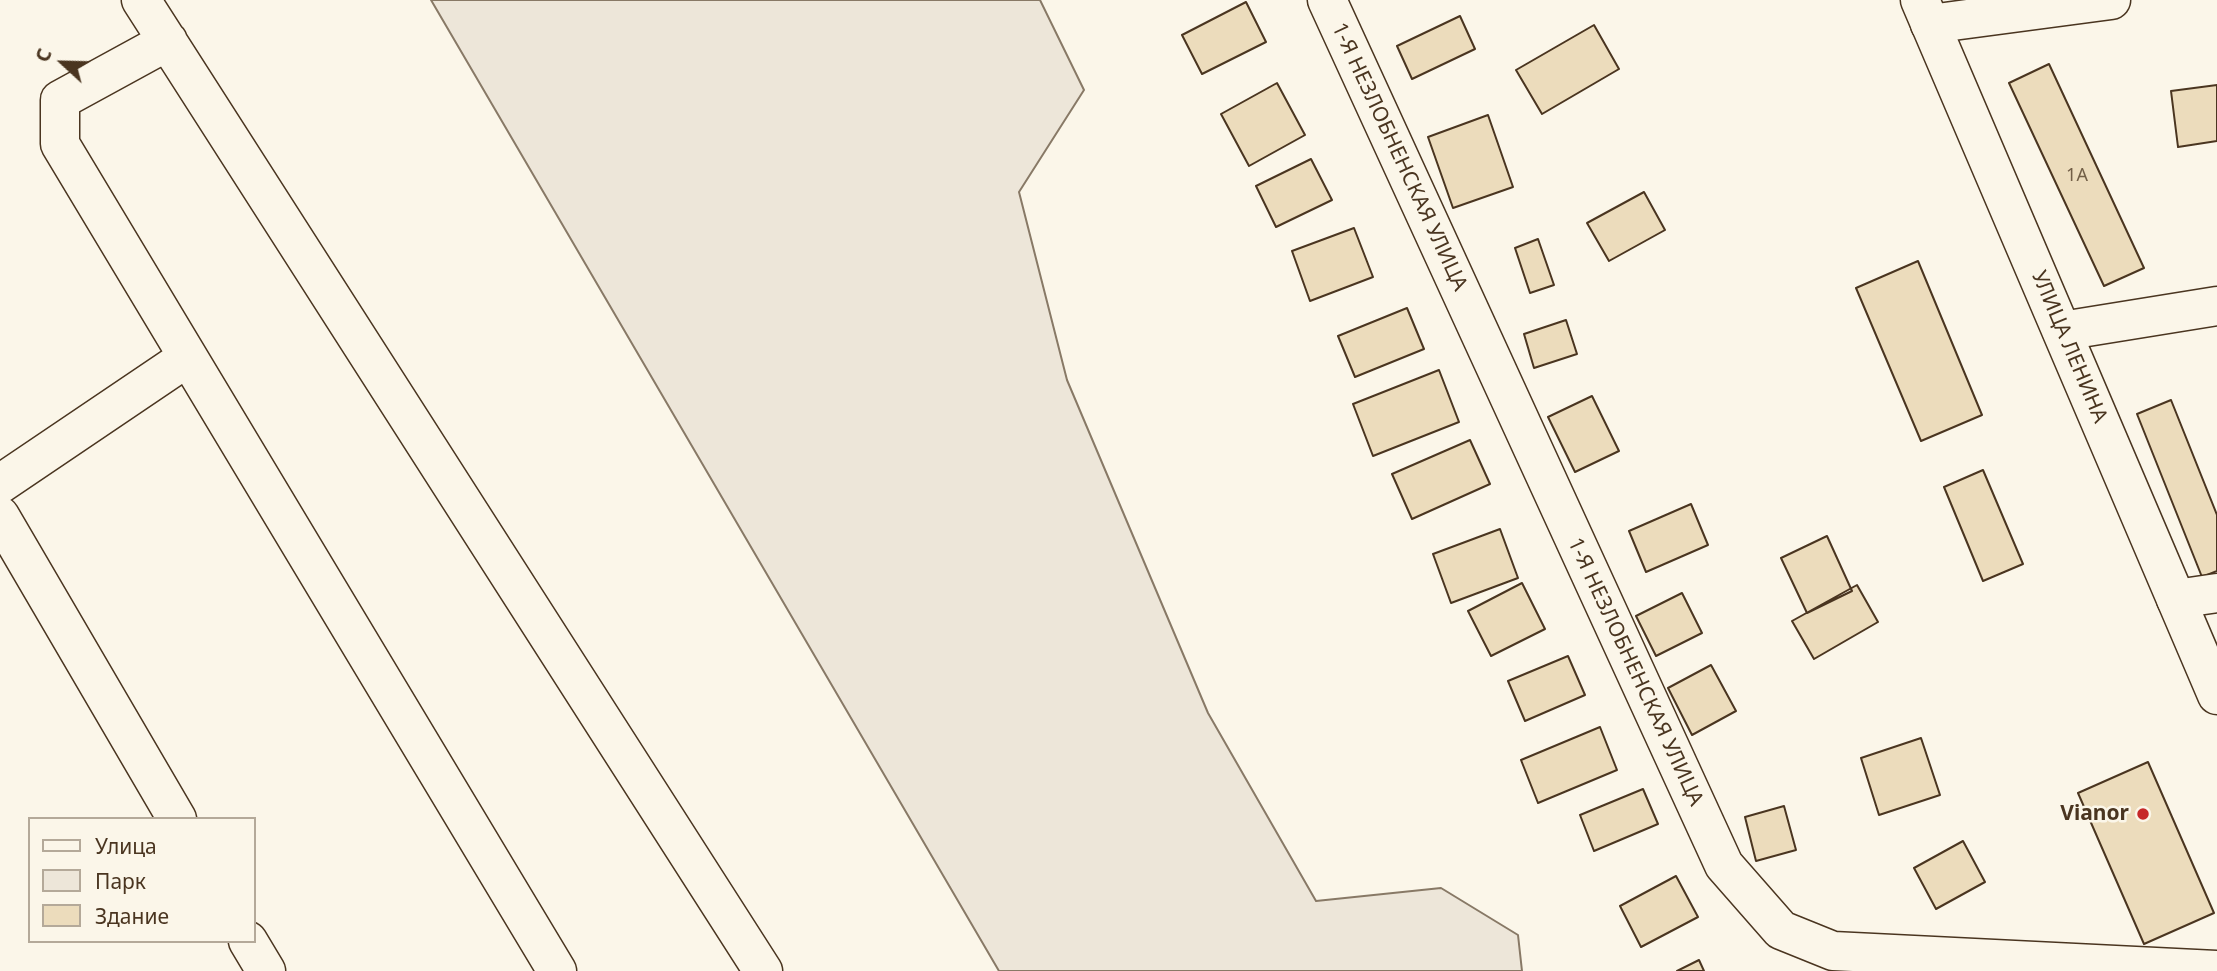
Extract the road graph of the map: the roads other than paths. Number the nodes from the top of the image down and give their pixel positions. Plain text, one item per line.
1 (141, 0) edge
2 (1327, 0) edge
3 (2111, 0) edge
4 (1925, 12) edge
5 (168, 41) junction
6 (2217, 306) edge
7 (2062, 331) junction
8 (188, 357) junction
9 (0, 484) edge
10 (0, 516) edge
11 (2217, 593) edge
12 (2176, 599) junction
13 (2217, 695) edge
14 (176, 817) edge
15 (249, 943) edge
16 (2217, 970) edge
17 (266, 971) edge
18 (557, 971) edge
19 (763, 971) edge

1 - 5 street
2 - 16 street, 1-Я НЕЗЛОБНЕНСКАЯ УЛИЦА
3 - 4 street
4 - 7 street, УЛИЦА ЛЕНИНА
5 - 8 street
5 - 19 street
6 - 7 street
7 - 12 street, УЛИЦА ЛЕНИНА
8 - 9 street
8 - 18 street
10 - 14 street
11 - 12 street
12 - 13 street, УЛИЦА ЛЕНИНА
15 - 17 street

